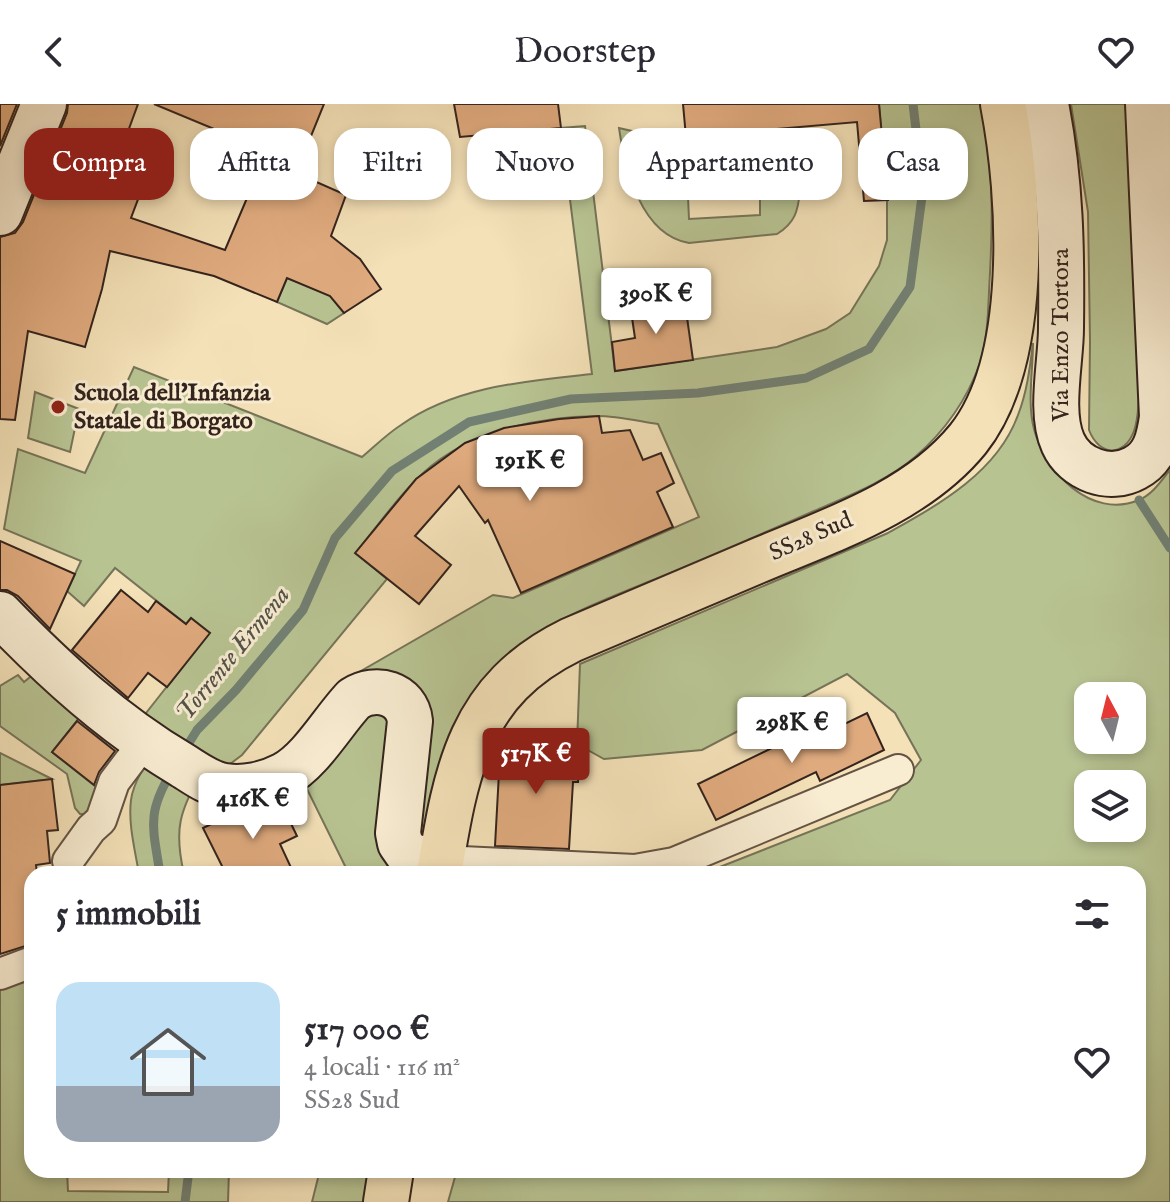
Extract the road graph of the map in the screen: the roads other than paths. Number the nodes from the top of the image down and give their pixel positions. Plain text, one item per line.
1 (44, 104) edge
2 (1003, 104) edge
3 (1046, 104) edge
4 (1148, 104) edge
5 (0, 213) edge
6 (0, 614) edge
7 (150, 745) junction
8 (898, 770) dead end
9 (68, 861) dead end
10 (435, 866) edge
11 (440, 866) edge
12 (663, 866) edge
13 (24, 965) edge
14 (0, 974) edge
15 (390, 1178) edge
16 (386, 1202) edge

1 - 5 main road
2 - 11 main road, SS28 Sud
3 - 4 main road, Via Enzo Tortora
6 - 7 main road
7 - 9 street
7 - 10 main road
8 - 12 street
13 - 14 street
15 - 16 main road

